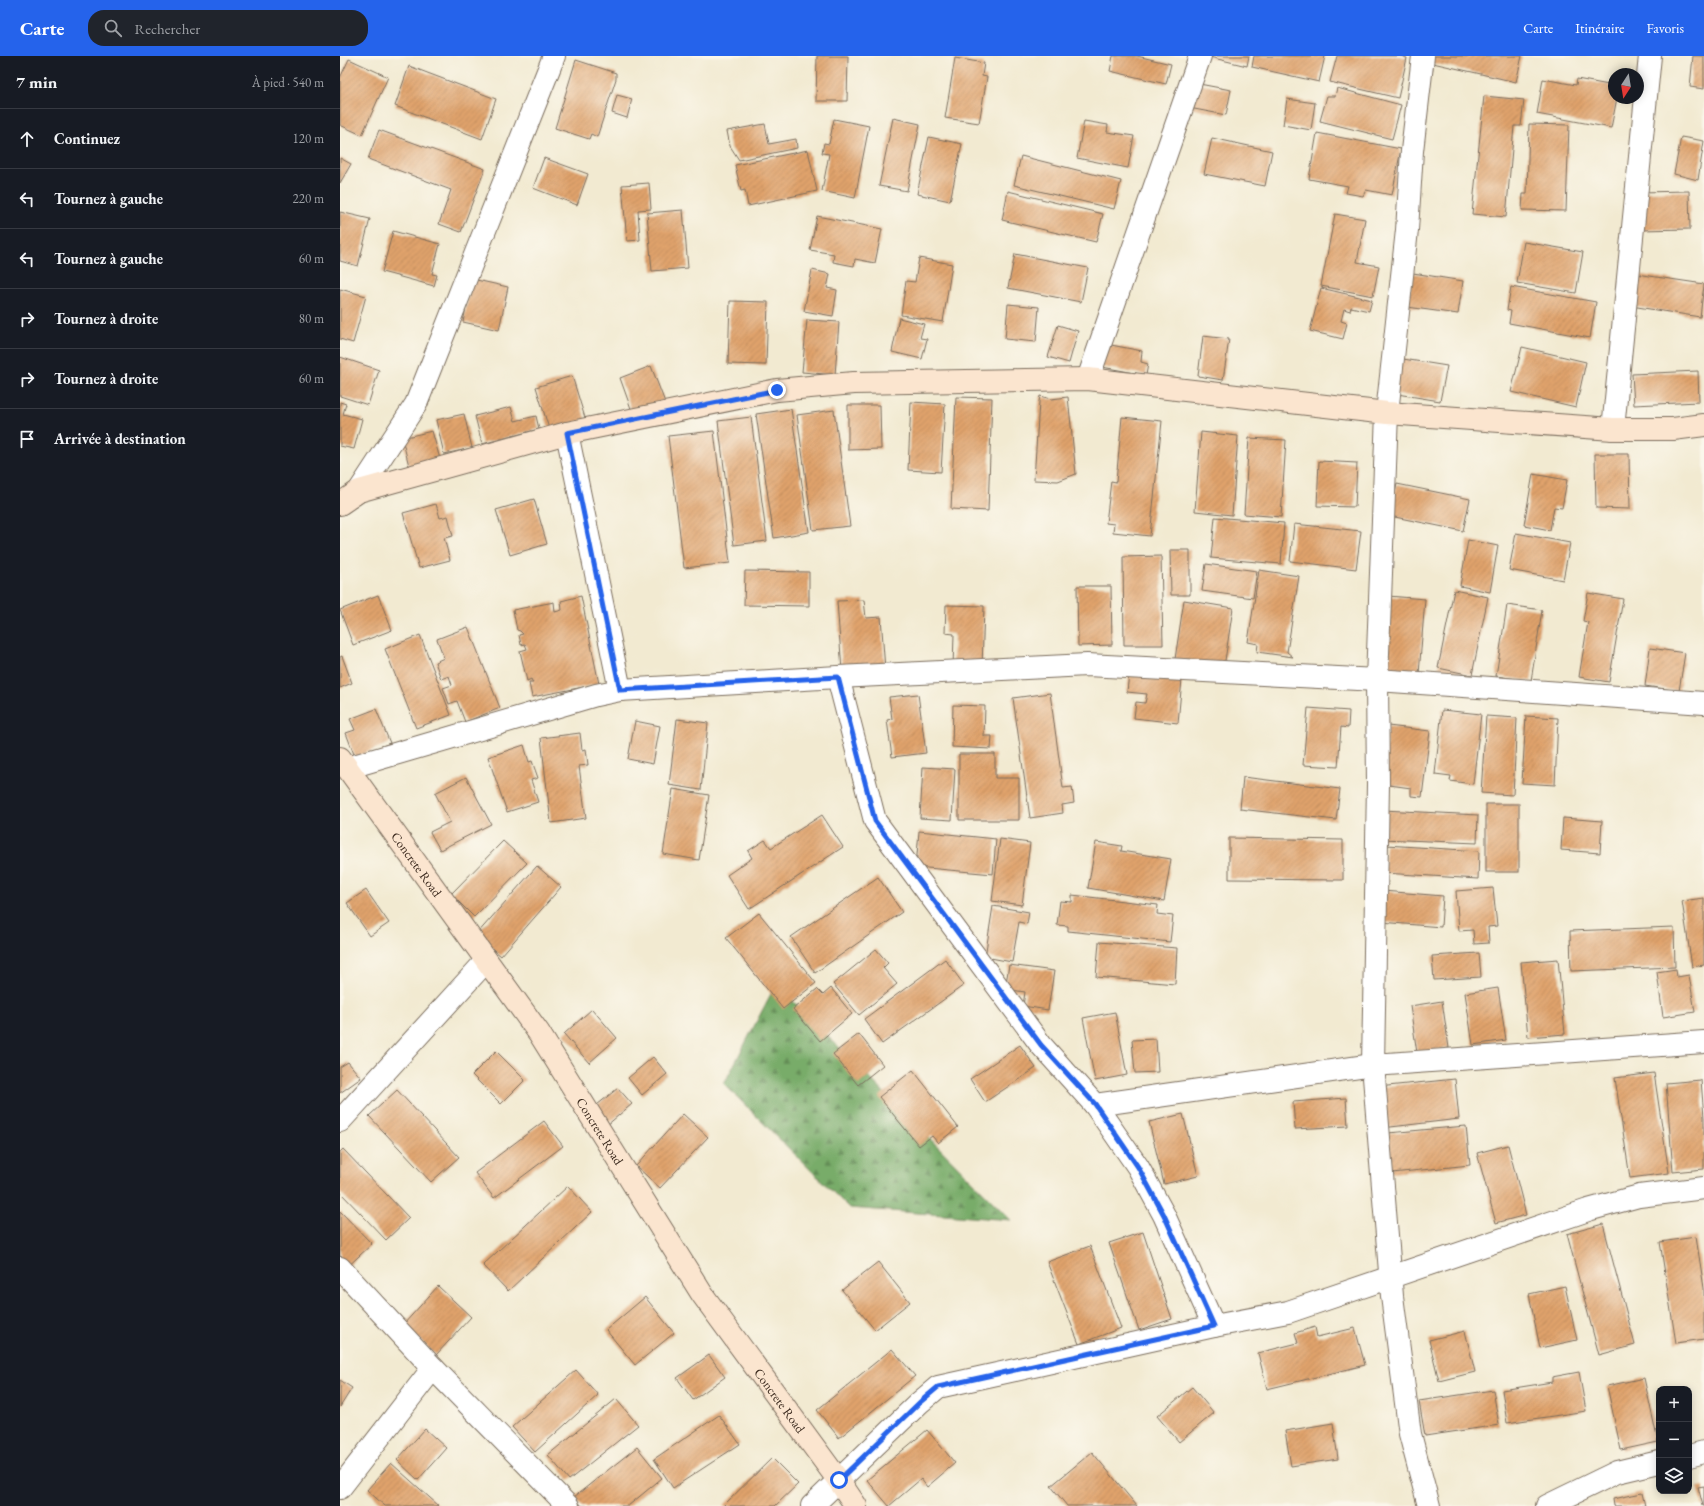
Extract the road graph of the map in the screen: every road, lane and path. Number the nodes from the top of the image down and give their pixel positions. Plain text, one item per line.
1 (554, 56) edge
2 (1200, 56) edge
3 (1423, 56) edge
4 (1650, 56) edge
5 (1088, 379) junction
6 (1386, 413) junction
7 (1704, 425) edge
8 (1613, 429) junction
9 (567, 433) junction
10 (359, 491) junction
11 (340, 504) edge
12 (838, 677) junction
13 (1378, 680) junction
14 (620, 690) junction
15 (1704, 703) edge
16 (344, 763) edge
17 (486, 961) junction
18 (1704, 1042) edge
19 (1373, 1065) junction
20 (1095, 1104) junction
21 (340, 1121) edge
22 (1704, 1188) edge
23 (340, 1268) edge
24 (1390, 1278) junction
25 (1214, 1326) junction
26 (433, 1368) junction
27 (1704, 1452) edge
28 (1692, 1455) edge
29 (1656, 1463) edge
30 (839, 1480) junction
31 (340, 1488) edge
32 (568, 1506) edge
33 (812, 1506) edge
34 (856, 1506) edge
35 (1430, 1506) edge
36 (1547, 1506) edge

1 - 10 street
2 - 5 street
3 - 6 street
4 - 8 street
5 - 6 street
5 - 9 street
6 - 8 street
6 - 13 street
7 - 8 street
9 - 10 street
9 - 14 street
10 - 11 street
12 - 13 street
12 - 14 street
12 - 20 street
13 - 15 street
13 - 19 street
14 - 16 street
16 - 17 street, Concrete Road
17 - 21 street
17 - 30 street, Concrete Road
18 - 19 street
19 - 20 street
19 - 24 street
20 - 25 street
22 - 24 street
23 - 26 street
24 - 25 street
24 - 35 street
25 - 30 street
26 - 31 street
26 - 32 street
27 - 28 street
29 - 36 street
30 - 33 street
30 - 34 street, Concrete Road

